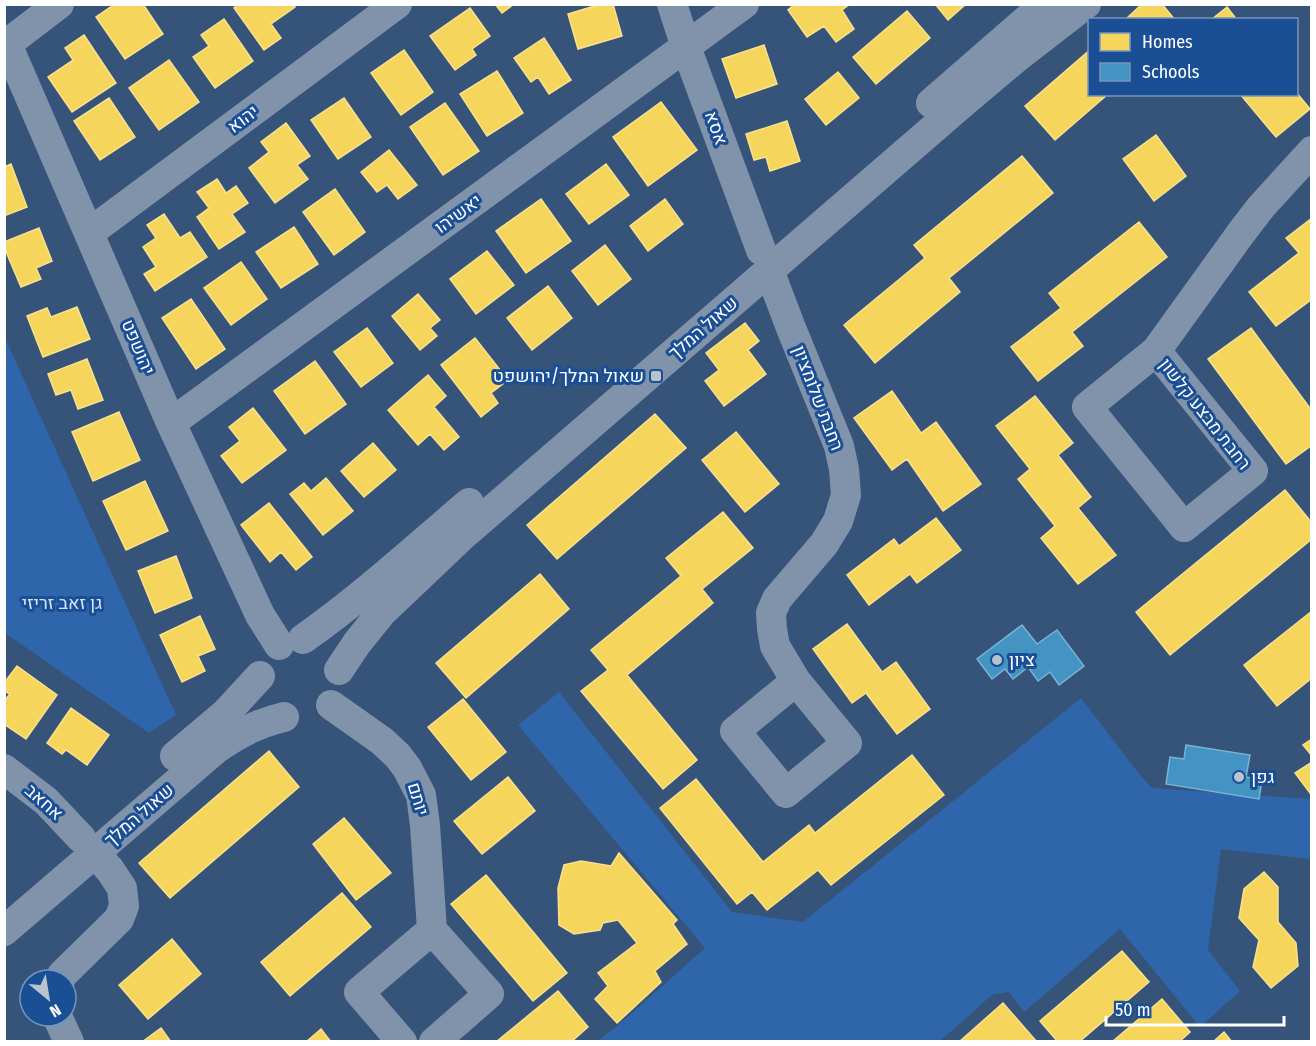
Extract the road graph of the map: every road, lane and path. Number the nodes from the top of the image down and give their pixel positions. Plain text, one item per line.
1 (59, 4) edge
2 (397, 4) edge
3 (672, 4) edge
4 (744, 4) edge
5 (1045, 4) edge
6 (1086, 4) edge
7 (6, 45) edge
8 (686, 47) junction
9 (1311, 152) edge
10 (89, 233) junction
11 (765, 260) junction
12 (1156, 351) junction
13 (171, 423) junction
14 (291, 642) junction
15 (339, 669) junction
16 (260, 676) junction
17 (796, 681) dead end
18 (331, 705) junction
19 (284, 717) junction
20 (4, 769) edge
21 (88, 846) junction
22 (4, 904) edge
23 (432, 930) junction
24 (4, 931) edge
25 (69, 968) edge
26 (402, 1041) edge
27 (434, 1041) edge

1 - 7 street
2 - 10 street, יהוא
3 - 8 street, אסא
4 - 8 street, יאשיהו
5 - 11 street, שאול המלך
6 - 11 street, שאול המלך
7 - 10 street, יהושפט
8 - 11 street, אסא
8 - 13 street, יאשיהו
9 - 12 street, רחבת מבצע קלשון
10 - 13 street, יהושפט
11 - 14 street, שאול המלך
11 - 15 street, שאול המלך
11 - 17 street, רחבת שלומציון
12 - 12 street, רחבת מבצע קלשון
13 - 14 street, יהושפט
14 - 15 street
14 - 16 street
15 - 18 street
16 - 19 street
16 - 21 street, שאול המלך
18 - 19 street
18 - 23 street, יותם
19 - 21 street, שאול המלך
20 - 21 street, אחאב
21 - 22 street, שאול המלך
21 - 24 street, שאול המלך
21 - 25 street, אחאב
23 - 26 street
23 - 27 street

